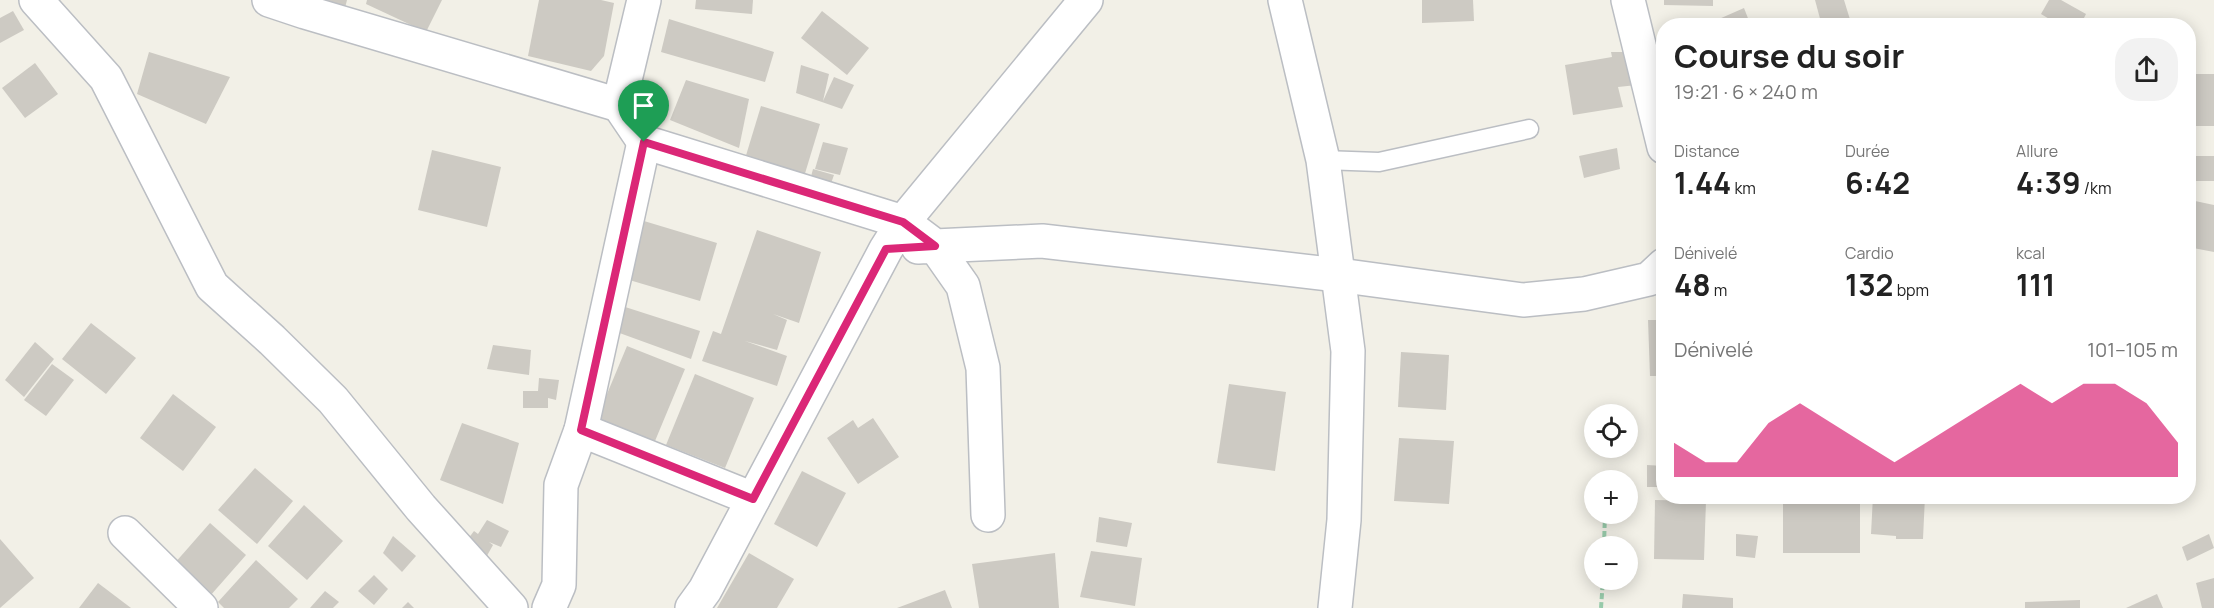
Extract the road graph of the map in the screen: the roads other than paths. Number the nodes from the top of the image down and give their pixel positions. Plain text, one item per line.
1 (36, 0) edge
2 (269, 0) edge
3 (644, 0) edge
4 (1086, 0) edge
5 (1285, 0) edge
6 (1628, 0) edge
7 (619, 105) junction
8 (1656, 114) edge
9 (1529, 129) dead end
10 (644, 142) junction
11 (1323, 160) junction
12 (894, 236) junction
13 (935, 246) junction
14 (1338, 275) junction
15 (1656, 275) edge
16 (581, 430) junction
17 (753, 499) junction
18 (988, 515) dead end
19 (125, 533) dead end
20 (201, 608) edge
21 (511, 608) edge
22 (549, 608) edge
23 (692, 608) edge
24 (1335, 608) edge

1 - 21 street
2 - 7 street
3 - 7 street
4 - 12 street
5 - 11 street
6 - 8 street
7 - 10 street
9 - 11 lane
10 - 12 street
10 - 16 street
11 - 14 street
12 - 13 street
12 - 17 street
13 - 14 street
13 - 18 street
14 - 15 street
14 - 24 street
16 - 17 street
16 - 22 street
17 - 23 street
19 - 20 street

